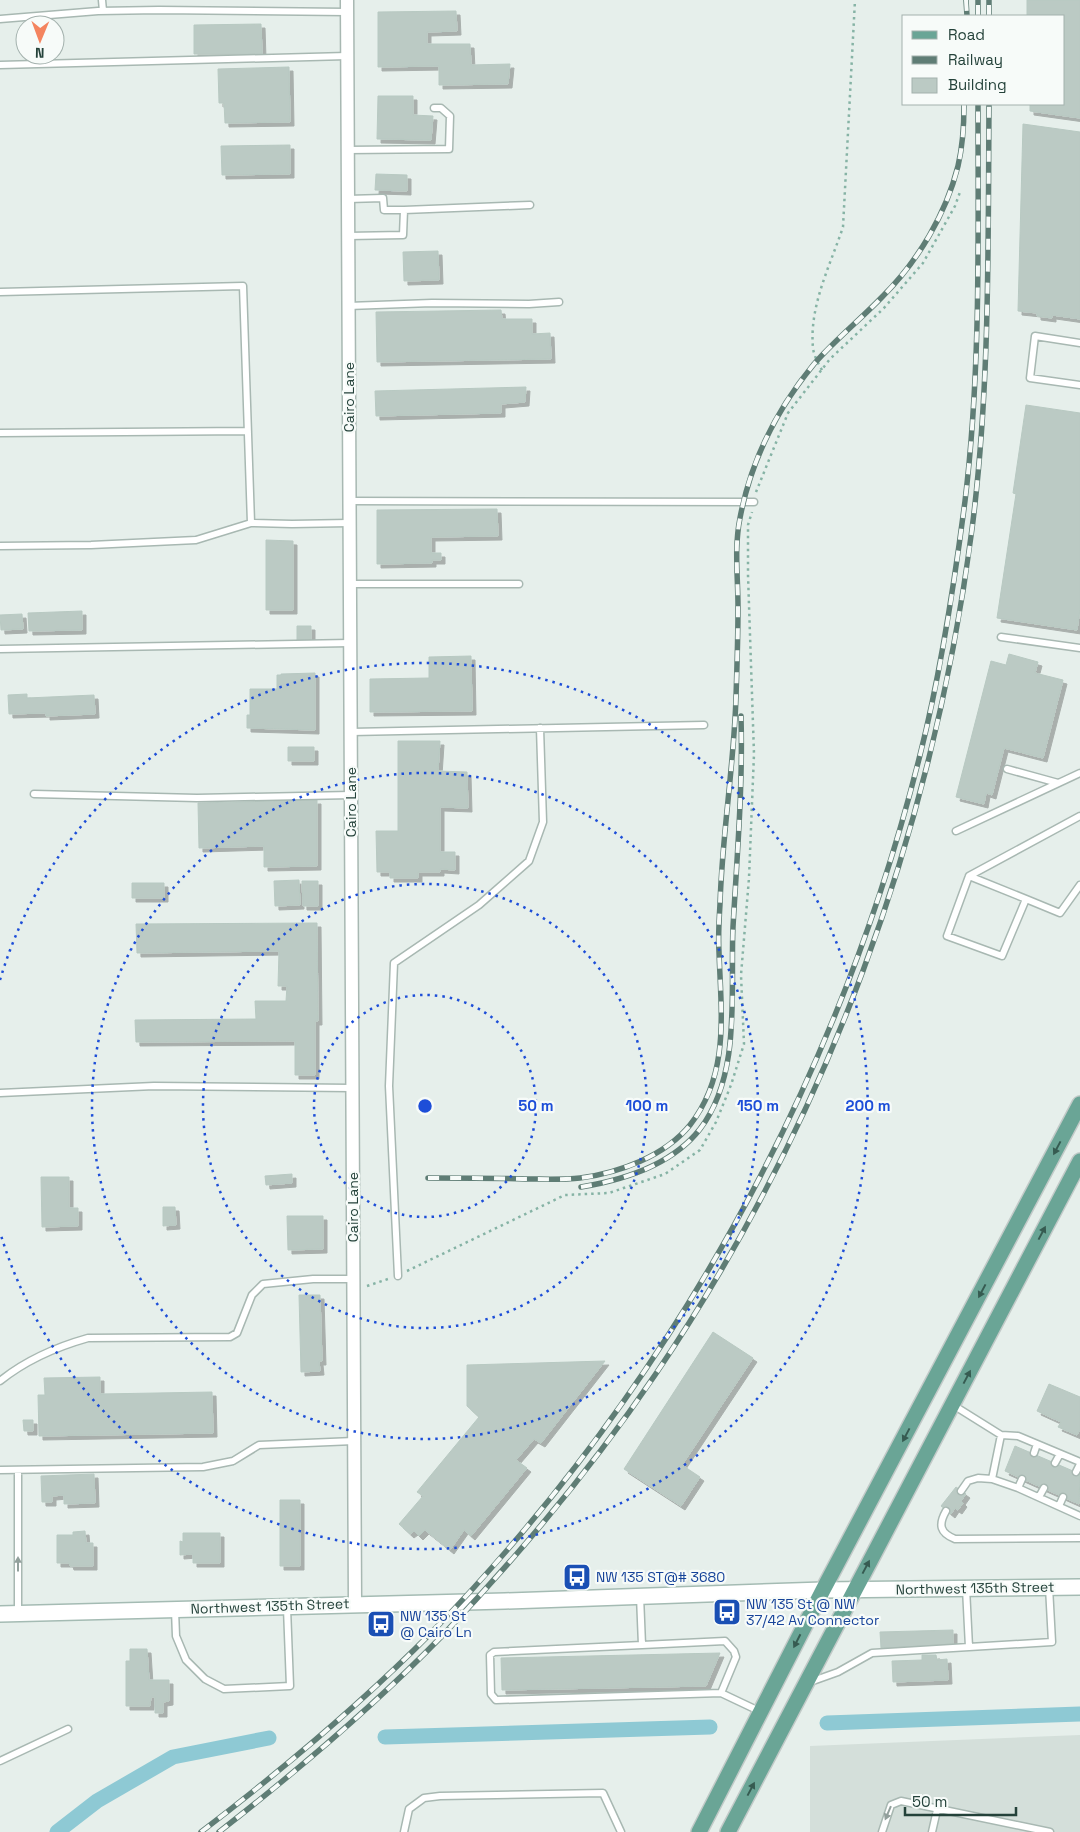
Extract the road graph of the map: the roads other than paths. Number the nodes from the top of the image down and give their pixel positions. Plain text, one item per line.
1 (102, 0) edge
2 (347, 6) edge
3 (103, 11) junction
4 (0, 19) edge
5 (347, 56) junction
6 (0, 65) edge
7 (434, 108) dead end
8 (347, 150) junction
9 (348, 199) junction
10 (530, 205) dead end
11 (404, 210) junction
12 (348, 236) junction
13 (0, 292) edge
14 (559, 302) dead end
15 (348, 306) junction
16 (1080, 343) edge
17 (1080, 385) edge
18 (248, 431) junction
19 (0, 433) edge
20 (349, 501) junction
21 (754, 502) road end
22 (251, 523) junction
23 (349, 523) junction
24 (0, 546) edge
25 (350, 584) junction
26 (519, 584) dead end
27 (1001, 637) dead end
28 (350, 643) junction
29 (1080, 648) edge
30 (0, 649) edge
31 (704, 725) dead end
32 (540, 728) junction
33 (351, 732) junction
34 (1007, 768) dead end
35 (1080, 773) edge
36 (1058, 783) junction
37 (34, 794) dead end
38 (351, 795) junction
39 (1080, 816) edge
40 (956, 831) dead end
41 (969, 876) junction
42 (1080, 885) edge
43 (1026, 899) junction
44 (352, 1088) junction
45 (0, 1093) edge
46 (1080, 1104) edge
47 (1080, 1161) edge
48 (398, 1276) road end
49 (353, 1284) junction
50 (0, 1381) edge
51 (952, 1404) junction
52 (1000, 1435) junction
53 (354, 1441) junction
54 (1037, 1444) junction
55 (1034, 1453) dead end
56 (1060, 1454) junction
57 (1055, 1463) dead end
58 (1080, 1463) edge
59 (0, 1470) edge
60 (18, 1470) junction
61 (1076, 1472) dead end
62 (992, 1478) junction
63 (1022, 1479) dead end
64 (1018, 1488) junction
65 (1044, 1488) dead end
66 (961, 1491) dead end
67 (1039, 1497) junction
68 (1063, 1497) dead end
69 (1059, 1506) junction
70 (946, 1511) dead end
71 (1080, 1516) edge
72 (1080, 1538) edge
73 (1048, 1587) junction
74 (1080, 1587) edge
75 (966, 1588) junction
76 (855, 1589) junction
77 (823, 1590) junction
78 (640, 1596) junction
79 (355, 1604) junction
80 (287, 1606) junction
81 (175, 1609) junction
82 (18, 1613) junction
83 (0, 1614) edge
84 (642, 1645) junction
85 (969, 1647) junction
86 (806, 1684) junction
87 (721, 1693) junction
88 (761, 1712) junction
89 (68, 1729) dead end
90 (0, 1762) edge
91 (937, 1810) junction
92 (404, 1832) edge
93 (621, 1832) edge
94 (699, 1832) edge
95 (728, 1832) edge
96 (882, 1832) edge
97 (932, 1832) edge
98 (1050, 1832) edge

1 - 3 lane
2 - 3 lane
2 - 5 street, Cairo Lane
3 - 4 lane
5 - 6 lane
5 - 8 street, Cairo Lane
7 - 8 lane
8 - 9 street, Cairo Lane
9 - 11 lane
9 - 12 street, Cairo Lane
10 - 11 lane
11 - 12 lane
12 - 15 street, Cairo Lane
13 - 18 lane
14 - 15 lane
15 - 20 street, Cairo Lane
16 - 17 lane
18 - 19 lane
18 - 22 lane
20 - 21 lane
20 - 23 street, Cairo Lane
22 - 23 lane
22 - 24 lane
23 - 25 street, Cairo Lane
25 - 26 lane
25 - 28 street, Cairo Lane
27 - 29 lane
28 - 30 lane
28 - 33 street, Cairo Lane
31 - 32 lane
32 - 33 lane
32 - 48 lane
33 - 38 street, Cairo Lane
34 - 36 lane
35 - 36 lane
36 - 40 lane
37 - 38 lane
38 - 44 street, Cairo Lane
39 - 41 lane
41 - 43 lane
41 - 43 lane
42 - 43 lane
44 - 45 lane
44 - 49 street, Cairo Lane
46 -> 77 main road
51 -> 47 main road
49 - 50 lane
49 - 53 street, Cairo Lane
51 - 52 lane
76 -> 51 main road
52 - 54 lane
52 - 62 lane
53 - 60 lane
53 - 79 street, Cairo Lane
54 - 55 lane
54 - 56 lane
56 - 57 lane
56 - 58 lane
58 - 61 lane
59 - 60 lane
82 -> 60 lane
62 - 64 lane
62 - 66 lane
63 - 64 lane
64 - 67 lane
65 - 67 lane
67 - 69 lane
68 - 69 lane
69 - 71 lane
70 - 72 lane
73 - 74 main road, Northwest 135th Street
73 - 75 main road, Northwest 135th Street
73 - 85 lane
75 - 76 main road, Northwest 135th Street
75 - 85 lane
76 - 77 main road, Northwest 135th Street
76 - 86 main road
77 - 78 main road, Northwest 135th Street
77 -> 88 main road
78 - 79 main road, Northwest 135th Street
78 - 84 lane
79 - 80 main road, Northwest 135th Street
80 - 81 main road, Northwest 135th Street
80 - 81 lane
81 - 82 main road, Northwest 135th Street
82 - 83 main road, Northwest 135th Street
84 - 87 lane
84 - 87 lane
85 - 86 lane
95 -> 86 main road
87 - 88 lane
88 - 94 main road
89 - 90 lane
91 -> 96 lane
91 - 97 lane
91 - 98 lane
92 - 93 lane

